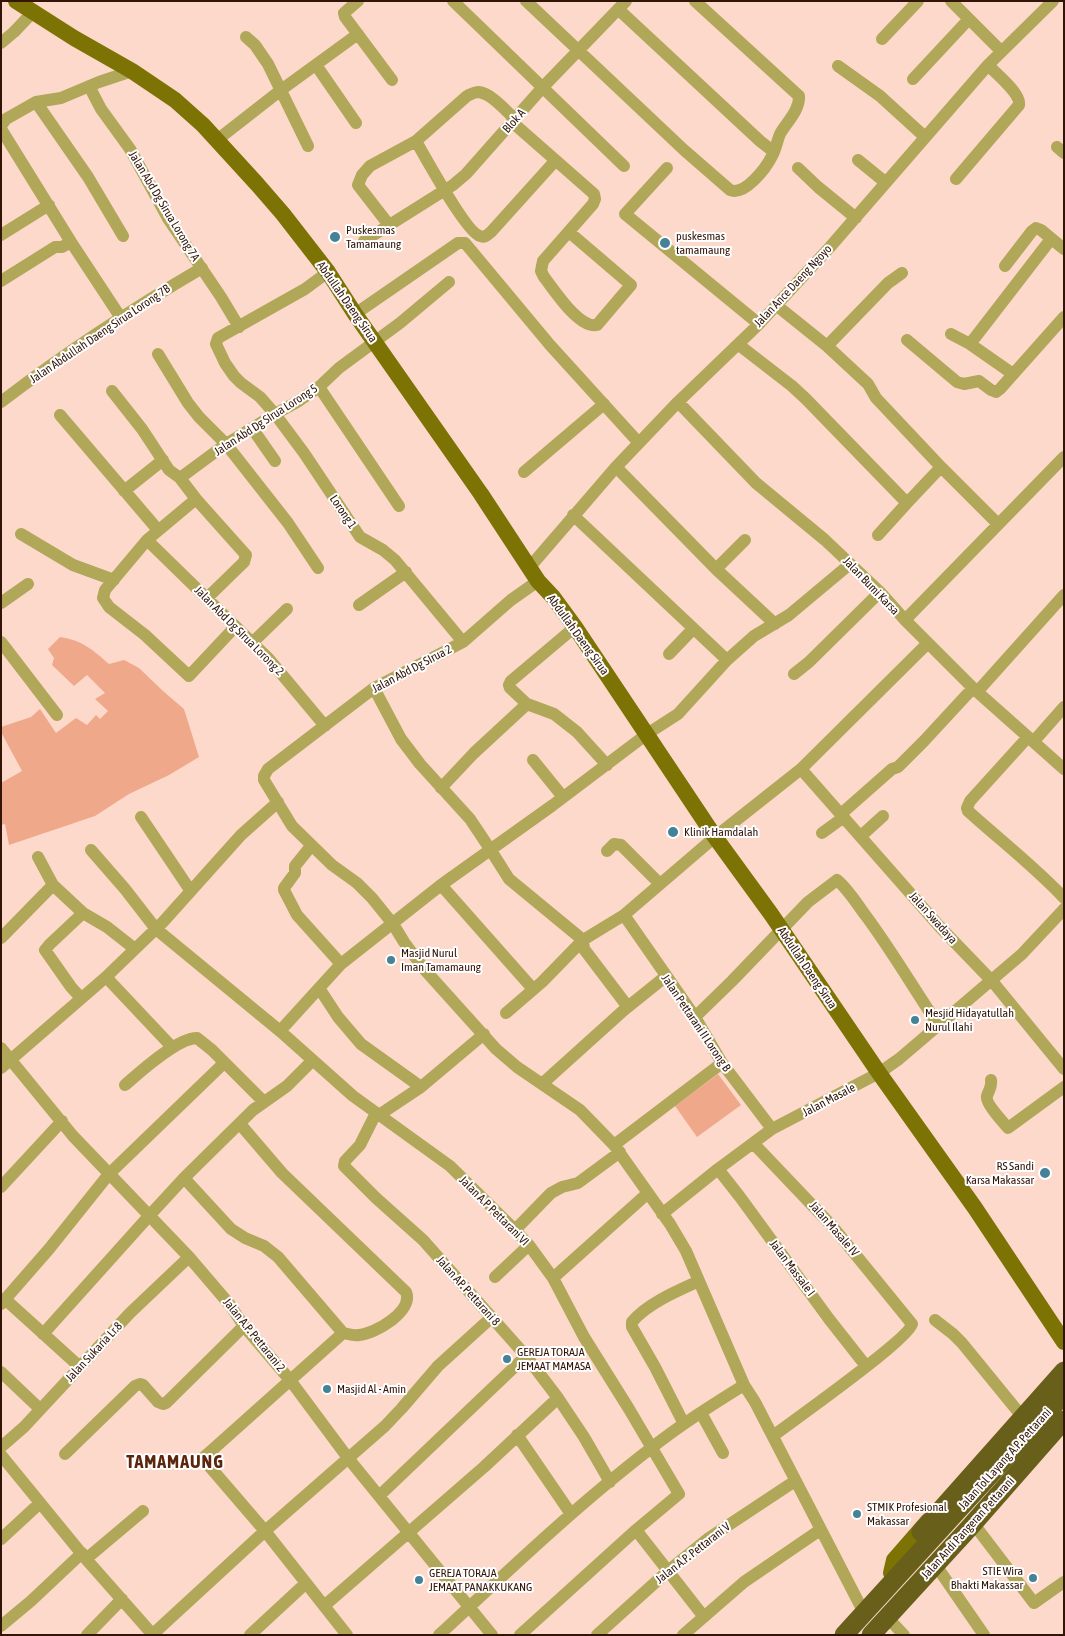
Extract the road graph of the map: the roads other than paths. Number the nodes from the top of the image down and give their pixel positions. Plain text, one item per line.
1 (16, 1) edge
2 (358, 1) edge
3 (453, 1) edge
4 (695, 1) edge
5 (918, 1) edge
6 (951, 1) edge
7 (1053, 1) edge
8 (535, 4) edge
9 (622, 5) edge
10 (33, 12) junction
11 (969, 19) junction
12 (358, 34) junction
13 (246, 37) dead end
14 (882, 39) dead end
15 (1, 43) edge
16 (579, 50) junction
17 (1001, 51) junction
18 (316, 65) junction
19 (988, 65) junction
20 (838, 66) dead end
21 (132, 71) junction
22 (913, 79) dead end
23 (392, 80) dead end
24 (89, 86) junction
25 (543, 88) junction
26 (281, 90) junction
27 (36, 102) junction
28 (514, 120) junction
29 (356, 123) dead end
30 (2, 129) edge
31 (925, 137) junction
32 (217, 140) junction
33 (416, 141) junction
34 (308, 146) dead end
35 (774, 152) junction
36 (858, 160) dead end
37 (555, 161) junction
38 (624, 166) dead end
39 (667, 168) dead end
40 (798, 168) dead end
41 (956, 179) dead end
42 (886, 182) junction
43 (444, 190) junction
44 (49, 206) junction
45 (856, 218) junction
46 (389, 225) junction
47 (3, 230) edge
48 (569, 232) junction
49 (122, 236) dead end
50 (1052, 239) junction
51 (364, 241) dead end
52 (71, 242) junction
53 (1064, 249) edge
54 (1005, 266) dead end
55 (202, 268) junction
56 (328, 272) junction
57 (902, 273) dead end
58 (1, 280) edge
59 (449, 282) dead end
60 (776, 305) junction
61 (355, 314) junction
62 (1064, 317) edge
63 (121, 318) junction
64 (759, 324) junction
65 (238, 327) junction
66 (951, 334) dead end
67 (908, 340) dead end
68 (374, 341) junction
69 (970, 344) junction
70 (738, 345) junction
71 (827, 346) junction
72 (158, 354) dead end
73 (1013, 374) junction
74 (319, 387) junction
75 (112, 391) dead end
76 (1, 402) edge
77 (678, 402) junction
78 (604, 404) junction
79 (275, 414) junction
80 (60, 415) dead end
81 (252, 428) junction
82 (639, 443) junction
83 (226, 444) junction
84 (1064, 456) edge
85 (163, 460) junction
86 (275, 460) dead end
87 (616, 467) junction
88 (941, 467) junction
89 (524, 472) dead end
90 (180, 478) junction
91 (124, 491) junction
92 (196, 499) junction
93 (907, 503) junction
94 (399, 506) dead end
95 (573, 515) junction
96 (997, 523) junction
97 (158, 530) junction
98 (21, 534) dead end
99 (878, 535) dead end
100 (147, 540) junction
101 (745, 540) dead end
102 (850, 564) junction
103 (318, 568) dead end
104 (716, 569) junction
105 (406, 572) junction
106 (534, 574) junction
107 (114, 580) junction
108 (28, 584) dead end
109 (880, 592) junction
110 (1064, 595) edge
111 (207, 598) junction
112 (1, 603) edge
113 (359, 605) dead end
114 (287, 609) dead end
115 (905, 620) junction
116 (775, 624) junction
117 (235, 627) junction
118 (574, 627) junction
119 (693, 629) junction
120 (1, 642) edge
121 (463, 642) junction
122 (252, 643) junction
123 (928, 643) junction
124 (669, 654) dead end
125 (727, 660) junction
126 (794, 674) dead end
127 (374, 688) junction
128 (975, 690) junction
129 (527, 704) junction
130 (1064, 707) edge
131 (56, 715) dead end
132 (326, 726) junction
133 (647, 734) junction
134 (1031, 739) junction
135 (533, 760) dead end
136 (607, 765) junction
137 (801, 769) junction
138 (1064, 769) edge
139 (442, 788) junction
140 (563, 797) junction
141 (278, 802) junction
142 (842, 815) junction
143 (883, 816) dead end
144 (141, 817) dead end
145 (822, 833) dead end
146 (861, 836) junction
147 (715, 837) junction
148 (312, 846) junction
149 (490, 848) junction
150 (91, 850) dead end
151 (607, 851) dead end
152 (38, 857) dead end
153 (660, 884) junction
154 (53, 885) junction
155 (441, 885) junction
156 (190, 890) junction
157 (1064, 898) edge
158 (1064, 909) edge
159 (84, 913) junction
160 (624, 915) junction
161 (393, 924) junction
162 (156, 929) junction
163 (781, 929) junction
164 (1, 938) edge
165 (583, 940) junction
166 (135, 948) junction
167 (341, 964) junction
168 (106, 977) junction
169 (665, 977) junction
170 (992, 981) junction
171 (319, 988) junction
172 (533, 989) junction
173 (81, 998) junction
174 (628, 1007) junction
175 (506, 1013) dead end
176 (694, 1017) junction
177 (938, 1026) junction
178 (280, 1031) junction
179 (484, 1034) junction
180 (1, 1048) edge
181 (172, 1048) junction
182 (312, 1061) junction
183 (6, 1063) edge
184 (224, 1063) junction
185 (722, 1063) junction
186 (1064, 1069) edge
187 (879, 1074) junction
188 (991, 1080) dead end
189 (543, 1083) junction
190 (125, 1085) dead end
191 (421, 1087) junction
192 (1064, 1087) edge
193 (264, 1102) junction
194 (378, 1114) junction
195 (62, 1121) junction
196 (240, 1124) junction
197 (772, 1129) junction
198 (753, 1143) junction
199 (617, 1149) junction
200 (718, 1169) junction
201 (109, 1174) junction
202 (184, 1178) junction
203 (1, 1187) edge
204 (648, 1193) junction
205 (662, 1214) junction
206 (149, 1216) junction
207 (515, 1230) junction
208 (529, 1246) junction
209 (189, 1257) junction
210 (495, 1277) dead end
211 (554, 1278) junction
212 (699, 1281) junction
213 (4, 1302) edge
214 (492, 1317) junction
215 (935, 1320) dead end
216 (244, 1326) junction
217 (343, 1332) junction
218 (43, 1334) junction
219 (1064, 1342) edge
220 (526, 1356) junction
221 (1064, 1365) edge
222 (866, 1366) junction
223 (80, 1367) junction
224 (1064, 1370) edge
225 (1, 1372) edge
226 (1064, 1377) edge
227 (290, 1380) junction
228 (744, 1385) junction
229 (1064, 1394) edge
230 (558, 1398) junction
231 (1064, 1406) edge
232 (40, 1410) junction
233 (701, 1412) junction
234 (1020, 1414) junction
235 (1064, 1420) edge
236 (684, 1424) junction
237 (517, 1435) junction
238 (773, 1436) junction
239 (1, 1447) edge
240 (652, 1447) junction
241 (998, 1447) junction
242 (723, 1453) dead end
243 (65, 1454) dead end
244 (1, 1455) edge
245 (348, 1458) junction
246 (1019, 1471) junction
247 (795, 1481) junction
248 (610, 1482) junction
249 (379, 1496) junction
250 (40, 1503) junction
251 (952, 1504) junction
252 (143, 1511) dead end
253 (571, 1514) junction
254 (973, 1523) junction
255 (636, 1530) junction
256 (820, 1530) junction
257 (265, 1531) junction
258 (409, 1532) junction
259 (1, 1539) edge
260 (84, 1556) junction
261 (935, 1564) junction
262 (668, 1571) junction
263 (891, 1573) junction
264 (1064, 1582) edge
265 (305, 1584) junction
266 (122, 1599) junction
267 (869, 1604) junction
268 (324, 1606) junction
269 (470, 1607) junction
270 (704, 1617) junction
271 (887, 1618) junction
272 (1, 1626) edge
273 (87, 1635) edge
274 (152, 1635) edge
275 (250, 1635) edge
276 (347, 1635) edge
277 (439, 1635) edge
278 (492, 1635) edge
279 (520, 1635) edge
280 (597, 1635) edge
281 (683, 1635) edge
282 (836, 1635) edge
283 (844, 1635) edge
284 (857, 1635) edge
285 (871, 1635) edge
286 (904, 1635) edge
287 (984, 1635) edge

1 - 10 main road, Abdullah Daeng Sirua
2 - 12 street
3 - 25 street
4 - 35 street
5 - 14 street
6 - 11 street
7 - 17 street, Jalan Ance Daeng Ngoyo
8 - 16 street
9 - 16 street, Blok A
9 - 35 street
10 - 15 street
10 - 21 main road, Abdullah Daeng Sirua
11 - 17 street
11 - 22 street
12 - 18 street
12 - 23 street
13 - 26 street
16 - 25 street, Blok A
16 - 35 street
17 - 19 street, Jalan Ance Daeng Ngoyo
18 - 26 street
18 - 29 street
19 - 31 street, Jalan Ance Daeng Ngoyo
19 - 41 street
20 - 31 street
21 - 24 street
21 - 32 main road, Abdullah Daeng Sirua
24 - 27 street
24 - 55 street, Jalan Abd Dg Sirua Lorong 7A
25 - 28 street, Blok A
25 - 38 street
26 - 32 street
26 - 34 street
27 - 30 street
27 - 49 street
28 - 33 street
28 - 37 street
28 - 43 street, Blok A
30 - 44 street
31 - 42 street, Jalan Ance Daeng Ngoyo
32 - 56 main road, Abdullah Daeng Sirua
33 - 43 street
33 - 46 street
36 - 42 street
37 - 43 street
37 - 48 street
39 - 64 street
40 - 45 street
42 - 45 street, Jalan Ance Daeng Ngoyo
43 - 46 street, Blok A
44 - 47 street
44 - 52 street
45 - 60 street, Jalan Ance Daeng Ngoyo
46 - 51 street, Blok A
48 - 48 street
50 - 53 street
50 - 54 street
50 - 69 street
52 - 58 street
52 - 63 street
55 - 63 street, Jalan Abdullah Daeng Sirua Lorong 7B
55 - 65 street, Jalan Abd Dg Sirua Lorong 7A
56 - 61 main road, Abdullah Daeng Sirua
56 - 65 street
57 - 71 street
59 - 68 street, Jalan Abd Dg SIrua Lorong 5
60 - 64 street, Jalan Ance Daeng Ngoyo
60 - 71 street
61 - 68 main road, Abdullah Daeng Sirua
61 - 78 street
62 - 73 street
63 - 76 street, Jalan Abdullah Daeng Sirua Lorong 7B
64 - 70 street, Jalan Ance Daeng Ngoyo
65 - 79 street, Lorong 1
66 - 69 street
67 - 73 street
68 - 74 street, Jalan Abd Dg SIrua Lorong 5
68 - 106 main road, Abdullah Daeng Sirua
69 - 73 street
70 - 77 street, Jalan Ance Daeng Ngoyo
70 - 93 street
71 - 88 street
72 - 83 street
74 - 79 street, Jalan Abd Dg SIrua Lorong 5
74 - 94 street
75 - 85 street
77 - 82 street, Jalan Ance Daeng Ngoyo
77 - 102 street, Jalan Bumi Karsa
78 - 82 street
78 - 89 street
79 - 81 street, Jalan Abd Dg SIrua Lorong 5
79 - 105 street, Lorong 1
80 - 91 street
81 - 83 street, Jalan Abd Dg SIrua Lorong 5
81 - 86 street
82 - 87 street, Jalan Ance Daeng Ngoyo
83 - 90 street, Jalan Abd Dg SIrua Lorong 5
83 - 103 street
84 - 96 street
85 - 90 street
85 - 91 street
87 - 95 street, Jalan Ance Daeng Ngoyo
87 - 104 street
88 - 93 street
88 - 96 street
90 - 92 street
91 - 97 street
92 - 97 street
92 - 111 street
93 - 99 street
95 - 106 street, Jalan Ance Daeng Ngoyo
95 - 119 street
96 - 115 street
97 - 100 street
98 - 107 street
100 - 107 street
100 - 111 street, Jalan Abd Dg SIrua Lorong 2
101 - 104 street
102 - 109 street, Jalan Bumi Karsa
102 - 116 street
104 - 116 street
105 - 113 street
105 - 121 street, Lorong 1
106 - 118 main road, Abdullah Daeng Sirua
106 - 121 street, Jalan Abd Dg SIrua 2
107 - 117 street
108 - 112 street
109 - 115 street, Jalan Bumi Karsa
109 - 126 street
110 - 128 street
111 - 117 street, Jalan Abd Dg SIrua Lorong 2
114 - 122 street
115 - 123 street, Jalan Bumi Karsa
116 - 125 street
117 - 122 street, Jalan Abd Dg SIrua Lorong 2
118 - 129 street
118 - 133 main road, Abdullah Daeng Sirua
119 - 124 street
119 - 125 street
120 - 131 street
121 - 127 street, Jalan Abd Dg SIrua 2
122 - 132 street, Jalan Abd Dg SIrua Lorong 2
123 - 128 street, Jalan Bumi Karsa
123 - 137 street
125 - 133 street
127 - 132 street, Jalan Abd Dg SIrua 2
127 - 139 street
128 - 134 street, Jalan Bumi Karsa
128 - 142 street
129 - 136 street
129 - 139 street
130 - 134 street
132 - 141 street, Jalan Abd Dg SIrua 2
133 - 136 street
133 - 147 main road, Abdullah Daeng Sirua
134 - 138 street, Jalan Bumi Karsa
134 - 157 street
135 - 140 street
136 - 140 street
137 - 142 street, Jalan Swadaya
137 - 147 street
139 - 149 street
140 - 149 street
141 - 148 street
141 - 156 street
142 - 145 street
142 - 146 street, Jalan Swadaya
143 - 146 street
144 - 156 street
146 - 170 street, Jalan Swadaya
147 - 153 street
147 - 163 main road, Abdullah Daeng Sirua
148 - 161 street
148 - 167 street
149 - 155 street
149 - 165 street
150 - 162 street, Jalan A.P Pettarani VI
151 - 153 street
152 - 154 street
153 - 160 street
154 - 159 street
154 - 164 street
155 - 161 street
155 - 172 street
156 - 162 street
158 - 170 street, Jalan Masale
159 - 166 street
159 - 173 street
160 - 165 street
160 - 169 street, Jalan Pettarani II Lorong B
161 - 167 street
161 - 179 street
162 - 166 street
162 - 178 street, Jalan A.P Pettarani VI
163 - 176 street
163 - 177 street
163 - 187 main road, Abdullah Daeng Sirua
165 - 172 street
165 - 174 street
166 - 168 street
167 - 171 street
168 - 173 street
168 - 181 street
169 - 174 street
169 - 176 street, Jalan Pettarani II Lorong B
170 - 177 street, Jalan Masale
170 - 186 street, Jalan Swadaya
171 - 178 street
171 - 191 street
172 - 175 street
173 - 183 street
174 - 189 street
176 - 185 street, Jalan Pettarani II Lorong B
177 - 187 street, Jalan Masale
178 - 182 street, Jalan A.P Pettarani VI
179 - 189 street
179 - 191 street
180 - 183 street, Jalan A.P. Pettarani 2
181 - 184 street
181 - 190 street
182 - 193 street
182 - 194 street, Jalan A.P Pettarani VI
183 - 195 street, Jalan A.P. Pettarani 2
184 - 193 street
184 - 201 street
185 - 197 street, Jalan Pettarani II Lorong B
185 - 199 street
187 - 197 street, Jalan Masale
187 - 219 main road, Abdullah Daeng Sirua
188 - 192 street
189 - 199 street
191 - 194 street
193 - 196 street
194 - 207 street, Jalan A.P Pettarani VI
194 - 214 street, Jalan AP. Pettarani 8
195 - 201 street, Jalan A.P. Pettarani 2
195 - 203 street
196 - 202 street
196 - 217 street
197 - 198 street, Jalan Masale
198 - 200 street, Jalan Masale
198 - 222 street, Jalan Masale IV
199 - 204 street
199 - 207 street
200 - 205 street, Jalan Masale
200 - 222 street, Jalan Massale I
201 - 206 street, Jalan A.P. Pettarani 2
201 - 213 street
202 - 206 street
202 - 217 street
204 - 205 street
204 - 211 street
205 - 212 street
206 - 209 street, Jalan A.P. Pettarani 2
206 - 218 street
207 - 208 street, Jalan A.P Pettarani VI
208 - 210 street
208 - 211 street, Jalan A.P Pettarani VI
209 - 216 street, Jalan A.P. Pettarani 2
209 - 223 street, Jalan Sukaria Lr.8
211 - 240 street, Jalan A.P Pettarani VI
212 - 228 street
212 - 236 street
213 - 218 street
214 - 220 street, Jalan AP. Pettarani 8
214 - 245 street
215 - 234 street
216 - 227 street, Jalan A.P. Pettarani 2
216 - 243 street
217 - 227 street
218 - 223 street
220 - 230 street, Jalan AP. Pettarani 8
220 - 249 street
221 - 234 main road
222 - 238 street
223 - 232 street, Jalan Sukaria Lr.8
224 - 267 highway, bridge
225 - 232 street
226 - 241 highway
227 - 245 street, Jalan A.P. Pettarani 2
227 - 257 street
228 - 233 street
228 - 238 street
229 - 267 highway, Jalan Tol Layang A.P. Pettarani, bridge
230 - 237 street
230 - 248 street, Jalan AP. Pettarani 8
231 - 284 highway, Jalan Tol Layang A.P. Pettarani
232 - 239 street, Jalan Sukaria Lr.8
233 - 236 street
233 - 242 street
234 - 241 main road
235 - 246 highway, Jalan Andi Pangeran Pettarani
236 - 240 street
237 - 253 street
237 - 258 street
238 - 247 street
240 - 248 street
240 - 255 street, Jalan A.P Pettarani VI
241 - 246 highway
241 - 251 highway
241 - 263 main road
244 - 250 street
245 - 249 street, Jalan A.P. Pettarani 2
245 - 257 street
246 - 254 highway, Jalan Andi Pangeran Pettarani
247 - 256 street
247 - 262 street, Jalan A.P. Pettarani V
248 - 253 street
249 - 258 street, Jalan A.P. Pettarani 2
250 - 259 street
250 - 260 street
251 - 254 highway
251 - 263 highway
252 - 260 street
253 - 269 street
254 - 261 highway, Jalan Andi Pangeran Pettarani
254 - 264 street
255 - 262 street
255 - 279 street
256 - 267 street
256 - 270 street
257 - 265 street
257 - 274 street
258 - 268 street
258 - 269 street, Jalan A.P. Pettarani 2
260 - 266 street
260 - 272 street
261 - 271 highway, Jalan Andi Pangeran Pettarani
261 - 287 street
262 - 270 street
262 - 280 street, Jalan A.P. Pettarani V
263 - 267 highway
265 - 268 street
265 - 275 street
266 - 273 street
266 - 274 street
267 - 282 highway
267 - 283 highway, Jalan Tol Layang A.P. Pettarani, bridge
268 - 276 street
269 - 277 street
269 - 278 street, Jalan A.P. Pettarani 2
270 - 281 street
271 - 285 highway, Jalan Andi Pangeran Pettarani
271 - 286 street

